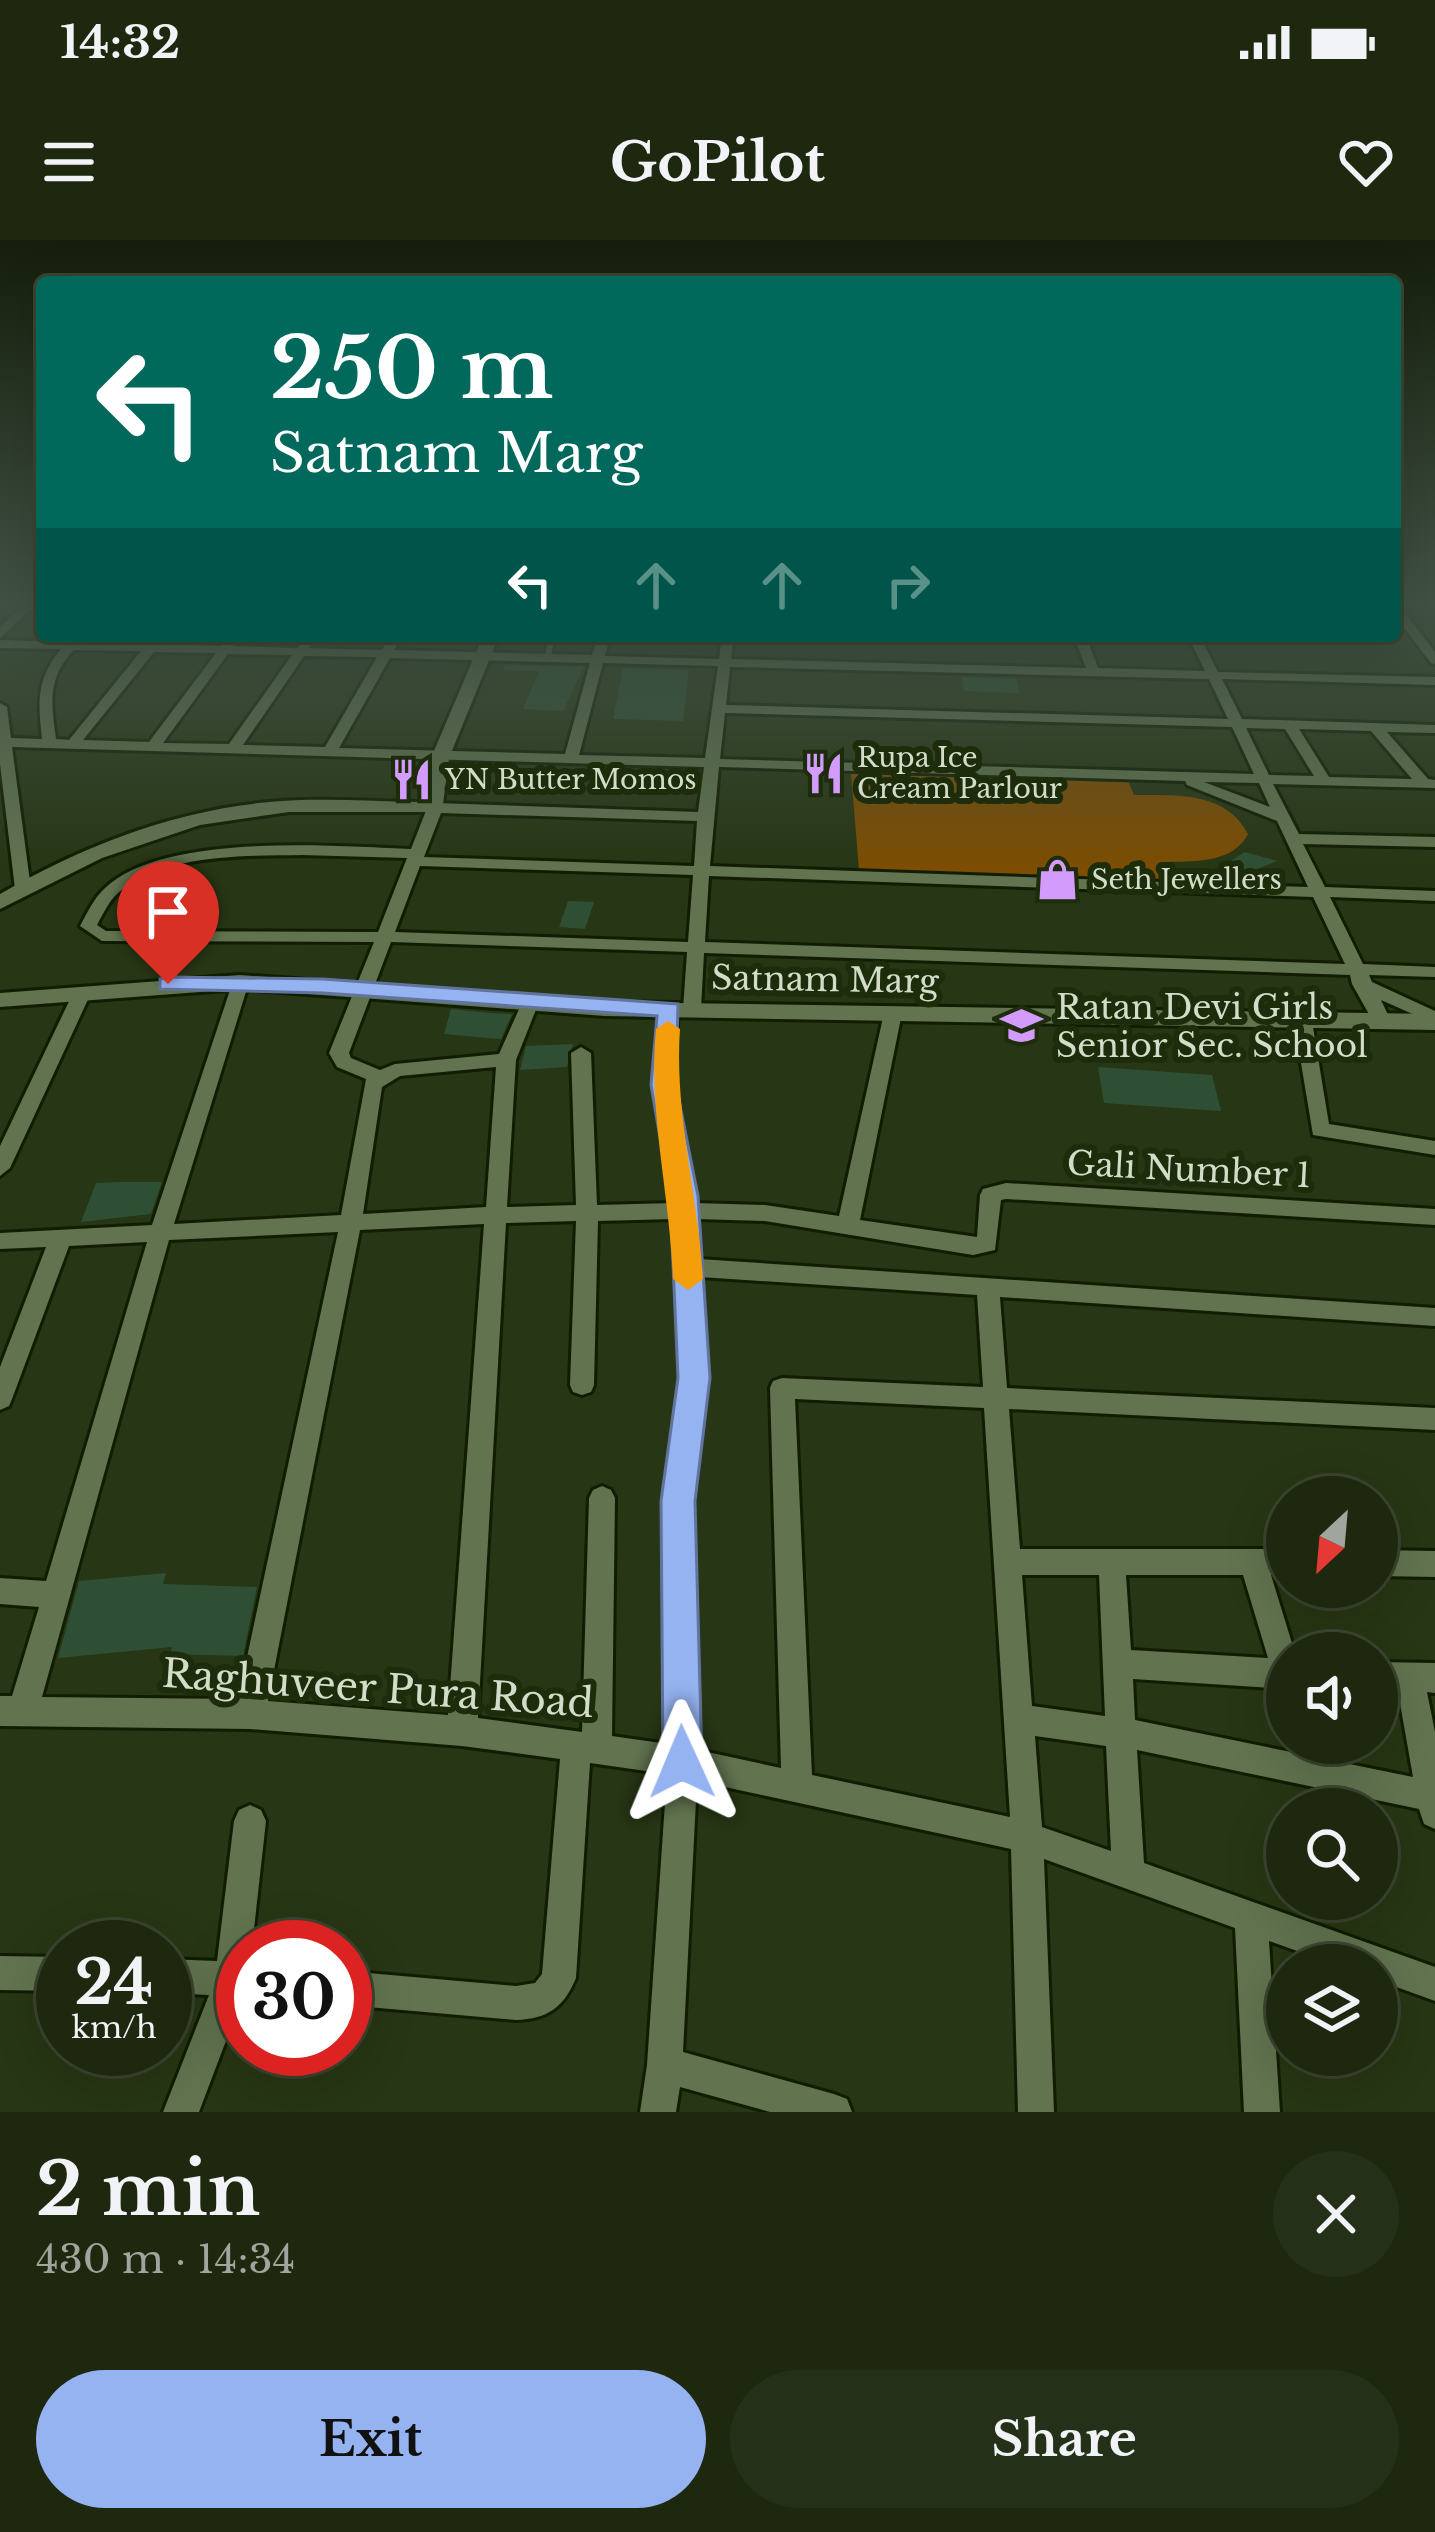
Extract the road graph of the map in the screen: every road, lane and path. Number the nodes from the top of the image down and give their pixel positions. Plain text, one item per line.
1 (44, 692) edge
2 (115, 692) edge
3 (194, 692) edge
4 (273, 692) edge
5 (363, 692) edge
6 (476, 692) edge
7 (590, 692) edge
8 (721, 692) edge
9 (1221, 692) edge
10 (0, 707) edge
11 (719, 710) junction
12 (1238, 724) junction
13 (1289, 725) junction
14 (1375, 727) junction
15 (1435, 729) edge
16 (3, 742) edge
17 (49, 743) junction
18 (73, 744) junction
19 (155, 744) junction
20 (234, 748) junction
21 (328, 752) junction
22 (572, 759) junction
23 (712, 761) junction
24 (447, 764) junction
25 (1174, 776) junction
26 (1267, 779) junction
27 (1324, 780) junction
28 (1429, 783) edge
29 (435, 808) junction
30 (705, 817) junction
31 (1286, 820) junction
32 (1295, 839) junction
33 (1435, 842) edge
34 (414, 858) junction
35 (702, 869) junction
36 (23, 889) junction
37 (1320, 892) junction
38 (1435, 896) edge
39 (0, 903) edge
40 (385, 937) junction
41 (697, 945) junction
42 (1435, 972) edge
43 (1356, 976) junction
44 (240, 982) junction
45 (364, 988) junction
46 (82, 994) junction
47 (0, 1000) edge
48 (530, 1002) junction
49 (681, 1009) junction
50 (893, 1013) junction
51 (1435, 1020) edge
52 (1303, 1021) junction
53 (1382, 1021) junction
54 (581, 1053) dead end
55 (506, 1060) junction
56 (378, 1078) junction
57 (1435, 1148) edge
58 (0, 1168) edge
59 (685, 1210) junction
60 (587, 1212) junction
61 (496, 1215) junction
62 (1435, 1217) edge
63 (351, 1222) junction
64 (848, 1224) junction
65 (161, 1231) junction
66 (61, 1237) junction
67 (0, 1241) edge
68 (687, 1267) junction
69 (988, 1287) junction
70 (1433, 1324) edge
71 (582, 1385) dead end
72 (998, 1397) junction
73 (0, 1399) edge
74 (1435, 1419) edge
75 (602, 1498) dead end
76 (1112, 1560) junction
77 (1008, 1562) junction
78 (1253, 1562) junction
79 (1266, 1562) edge
80 (1398, 1563) edge
81 (1435, 1564) edge
82 (0, 1591) edge
83 (54, 1595) junction
84 (1274, 1632) edge
85 (1118, 1664) junction
86 (1266, 1673) edge
87 (1422, 1678) edge
88 (12, 1711) edge
89 (250, 1714) junction
90 (1020, 1719) junction
91 (462, 1731) junction
92 (1120, 1732) junction
93 (586, 1745) junction
94 (682, 1762) junction
95 (797, 1786) junction
96 (1433, 1804) edge
97 (250, 1821) dead end
98 (1027, 1837) junction
99 (1128, 1872) junction
100 (1251, 1916) junction
101 (242, 1920) edge
102 (0, 1973) edge
103 (36, 1974) edge
104 (1435, 1984) edge
105 (372, 1990) edge
106 (216, 2028) edge
107 (665, 2065) junction
108 (181, 2112) edge
109 (658, 2112) edge
110 (834, 2112) edge
111 (1036, 2112) edge
112 (1262, 2112) edge

1 - 17 street
2 - 18 street
3 - 19 street
4 - 20 street
5 - 21 street
6 - 24 street
7 - 22 street
8 - 11 street
9 - 12 street
10 - 16 street
11 - 12 street
11 - 23 street
12 - 13 street
12 - 26 street
13 - 14 street
13 - 27 street
14 - 15 street
14 - 28 street
16 - 17 street
16 - 36 street
17 - 18 street
18 - 19 street
19 - 20 street
20 - 21 street
21 - 24 street
22 - 23 street
22 - 24 street
23 - 25 street
23 - 30 street
24 - 29 street
25 - 26 street
25 - 31 street
26 - 27 street
26 - 31 street
27 - 28 street
29 - 30 street
29 - 34 street
29 - 36 street
30 - 35 street
31 - 32 street
32 - 33 street
32 - 37 street
34 - 35 street
34 - 40 street
34 - 40 street
35 - 37 street
35 - 41 street
36 - 39 street
37 - 38 street
37 - 43 street
40 - 41 street
40 - 45 street
41 - 43 street
41 - 49 street
42 - 43 street
43 - 51 street
43 - 53 street
44 - 45 street, Satnam Marg
44 - 46 street, Satnam Marg
44 - 65 street
45 - 48 street, Satnam Marg
45 - 56 street
46 - 47 street, Satnam Marg
46 - 58 street
48 - 49 street, Satnam Marg
48 - 55 street
49 - 50 street, Satnam Marg
49 - 59 street
50 - 52 street, Satnam Marg
50 - 64 street
51 - 53 street, Satnam Marg
52 - 53 street, Satnam Marg
52 - 57 street
54 - 60 street
55 - 56 street
55 - 61 street
56 - 63 street
59 - 60 street
59 - 64 street
59 - 68 street
60 - 61 street
60 - 71 street
61 - 63 street
61 - 91 street
62 - 64 street, Gali Number 1
63 - 65 street
63 - 89 street
65 - 66 street
65 - 83 street
66 - 67 street
66 - 73 street
68 - 69 street
68 - 94 street
69 - 70 street
69 - 72 street
72 - 74 street
72 - 77 street
72 - 95 street
75 - 93 street
76 - 77 street
76 - 78 street
76 - 85 street
77 - 90 street
78 - 79 street
78 - 84 street
80 - 81 street
82 - 83 street
83 - 88 street
85 - 86 street
85 - 92 street
87 - 96 street
88 - 89 street, Raghuveer Pura Road
89 - 91 street, Raghuveer Pura Road
90 - 92 street
90 - 98 street
91 - 93 street, Raghuveer Pura Road
92 - 96 street
92 - 99 street
93 - 94 street, Raghuveer Pura Road
93 - 105 street
94 - 95 street, Raghuveer Pura Road
94 - 107 street
95 - 98 street, Raghuveer Pura Road
97 - 101 street
98 - 99 street, Raghuveer Pura Road
98 - 111 street
99 - 100 street, Raghuveer Pura Road
100 - 104 street, Raghuveer Pura Road
100 - 112 street
102 - 103 street
106 - 108 street
107 - 109 street
107 - 110 street

